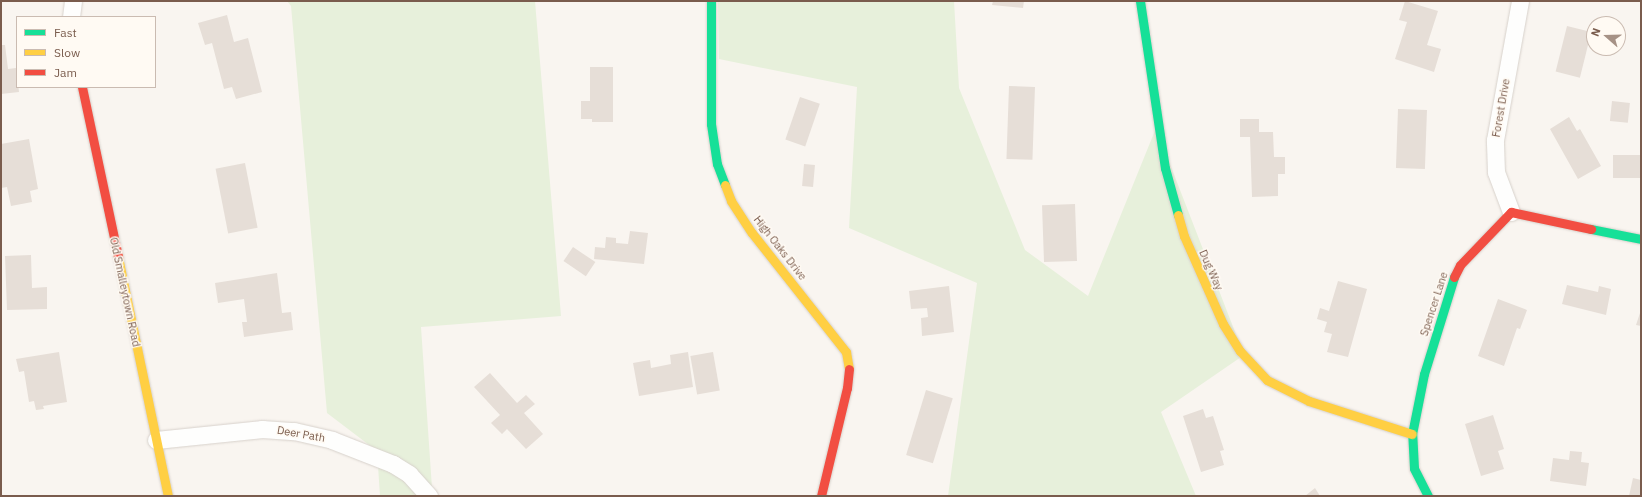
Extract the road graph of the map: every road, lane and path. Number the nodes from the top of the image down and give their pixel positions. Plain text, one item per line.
1 (73, 1) edge
2 (710, 1) edge
3 (1140, 1) edge
4 (1520, 1) edge
5 (71, 16) edge
6 (82, 88) edge
7 (1511, 212) junction
8 (1641, 239) edge
9 (1412, 434) junction
10 (156, 440) junction
11 (168, 496) edge
12 (429, 496) edge
13 (821, 496) edge
14 (1428, 496) edge

1 - 5 street
2 - 13 street, High Oaks Drive
3 - 9 street, Dug Way
4 - 7 street, Forest Drive
6 - 10 street, Old Smalleytown Road
7 - 8 street
7 - 9 street, Spencer Lane
9 - 14 street, Spencer Lane
10 - 11 street, Old Smalleytown Road
10 - 12 street, Deer Path

